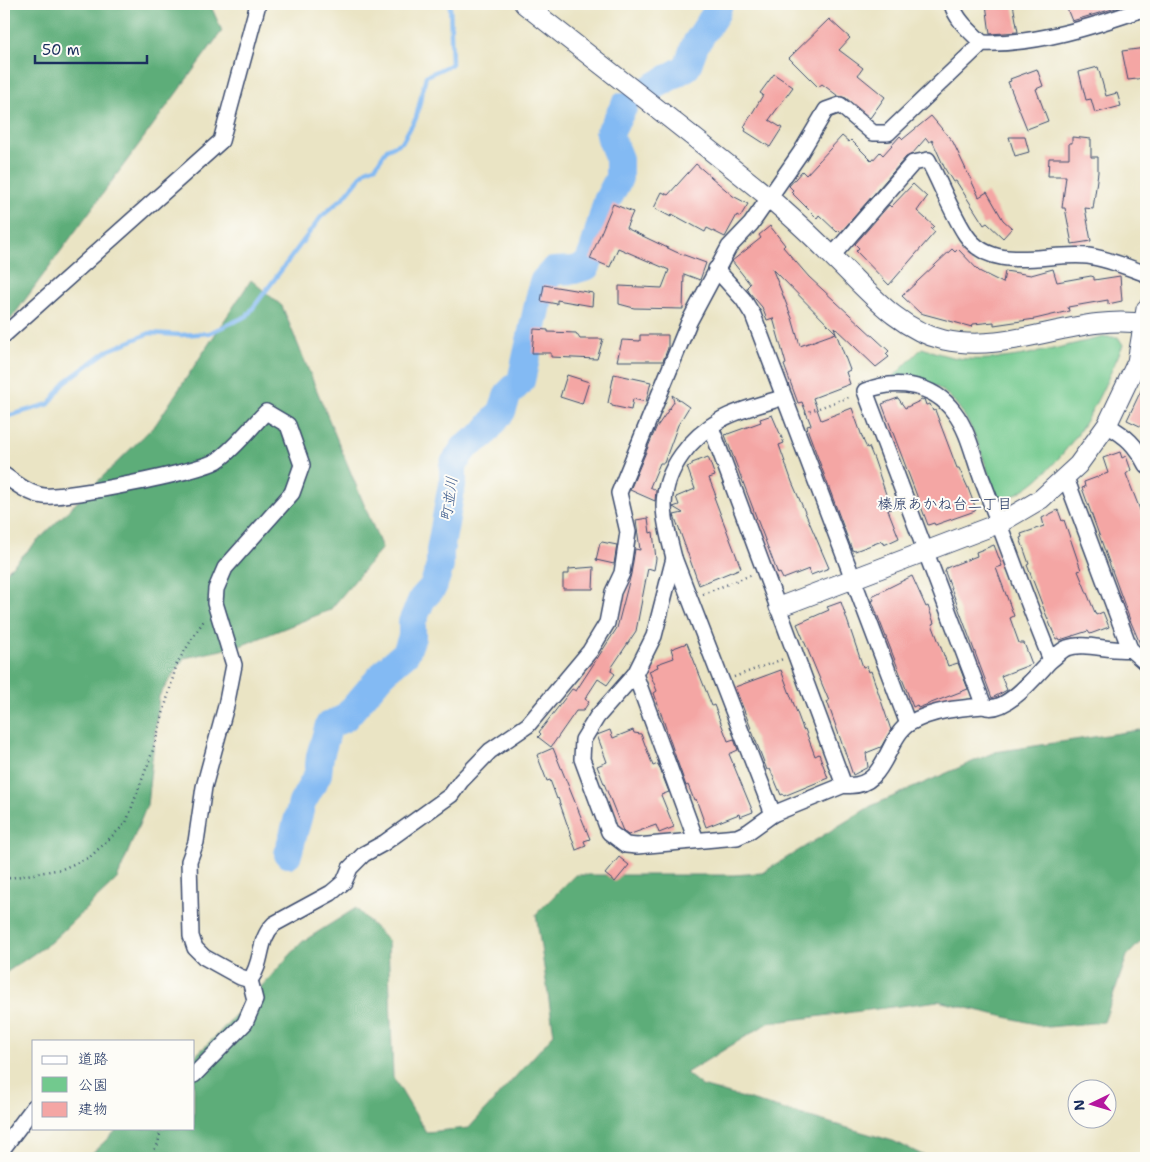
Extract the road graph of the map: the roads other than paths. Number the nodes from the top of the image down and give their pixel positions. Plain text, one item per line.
1 (258, 4) edge
2 (524, 4) edge
3 (952, 4) edge
4 (1146, 8) edge
5 (982, 43) junction
6 (769, 197) junction
7 (832, 256) junction
8 (716, 269) junction
9 (1146, 274) edge
10 (1146, 319) edge
11 (4, 335) edge
12 (784, 397) junction
13 (1107, 425) junction
14 (710, 428) junction
15 (1146, 466) edge
16 (4, 475) edge
17 (1066, 478) junction
18 (1000, 523) junction
19 (926, 552) junction
20 (674, 558) junction
21 (853, 580) junction
22 (779, 608) junction
23 (1130, 649) junction
24 (1051, 660) junction
25 (1146, 663) edge
26 (635, 674) junction
27 (984, 706) junction
28 (908, 724) junction
29 (844, 785) junction
30 (773, 814) junction
31 (696, 840) junction
32 (250, 980) junction
33 (195, 1073) edge
34 (32, 1109) edge
35 (4, 1147) edge

1 - 11 street
2 - 6 street
3 - 5 street
4 - 5 street
5 - 6 street
6 - 7 street
6 - 8 street
7 - 9 street
7 - 10 street
8 - 12 street
8 - 32 street
10 - 13 street
12 - 14 street
12 - 21 street
13 - 15 street
13 - 17 street
14 - 20 street
14 - 22 street
16 - 32 street
17 - 18 street
17 - 23 street
18 - 19 street
18 - 19 street
18 - 24 street
19 - 21 street
19 - 27 street
20 - 26 street
20 - 30 street
21 - 22 street
21 - 28 street
22 - 29 street
23 - 24 street
23 - 25 street
24 - 27 street
26 - 31 street
26 - 31 street
27 - 28 street
28 - 29 street
29 - 30 street
30 - 31 street
32 - 33 street
34 - 35 street

